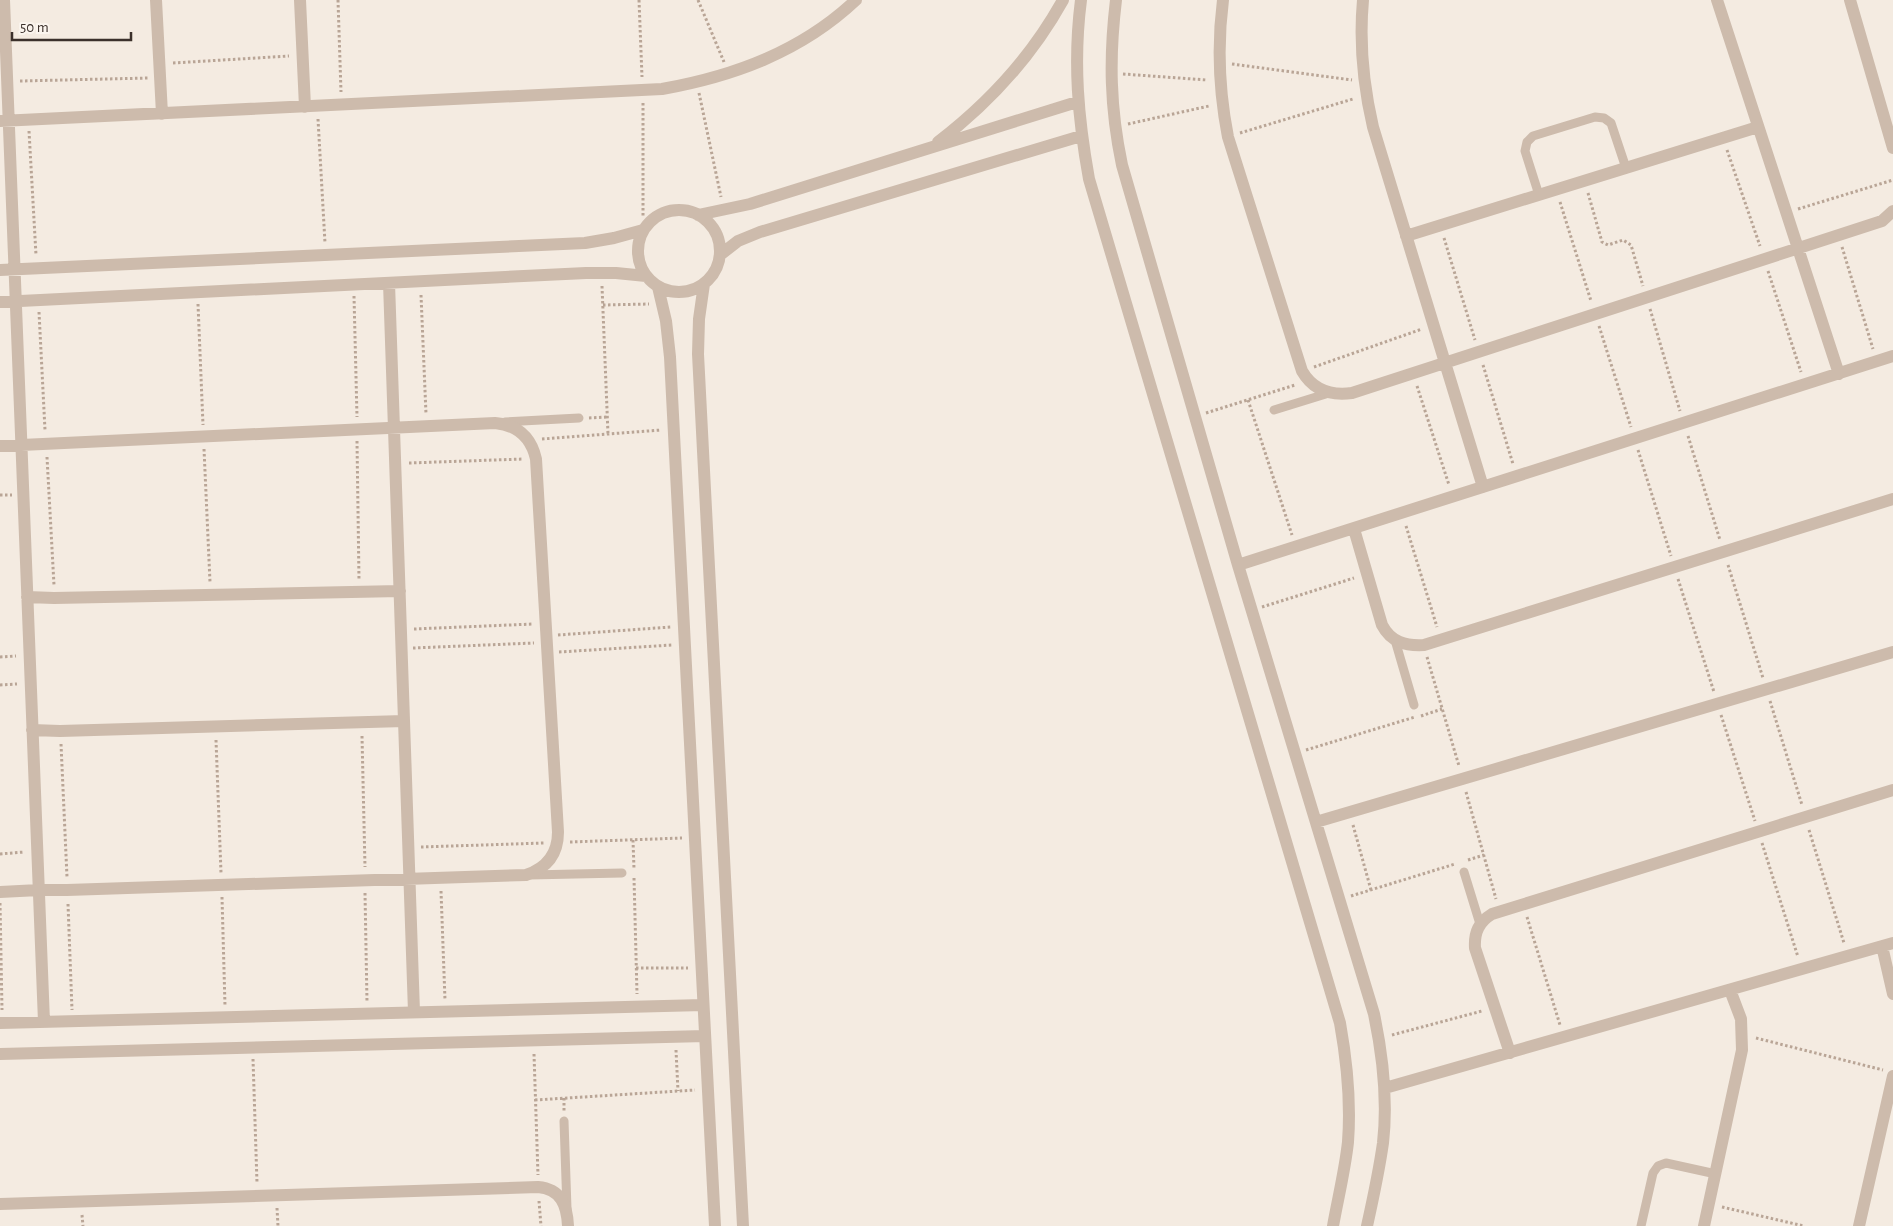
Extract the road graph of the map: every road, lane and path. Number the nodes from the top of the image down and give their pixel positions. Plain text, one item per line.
1 (4, 0) edge
2 (156, 0) edge
3 (300, 0) edge
4 (338, 0) edge
5 (639, 0) edge
6 (698, 0) edge
7 (856, 0) edge
8 (1063, 0) edge
9 (1080, 0) edge
10 (1116, 0) edge
11 (1222, 0) edge
12 (1363, 0) edge
13 (1717, 0) edge
14 (1850, 0) edge
15 (302, 55) junction
16 (1219, 63) junction
17 (160, 64) junction
18 (1110, 73) junction
19 (730, 74) junction
20 (160, 78) junction
21 (7, 81) junction
22 (1220, 81) junction
23 (1364, 81) junction
24 (696, 83) junction
25 (642, 90) junction
26 (1366, 95) junction
27 (1077, 102) junction
28 (1222, 103) junction
29 (341, 105) junction
30 (311, 106) junction
31 (162, 114) junction
32 (4, 121) edge
33 (29, 121) junction
34 (1115, 127) junction
35 (1758, 127) junction
36 (1081, 136) junction
37 (1228, 136) junction
38 (1723, 138) junction
39 (930, 148) junction
40 (1893, 148) edge
41 (1626, 168) junction
42 (1585, 180) junction
43 (1893, 180) edge
44 (1556, 190) junction
45 (1539, 195) junction
46 (724, 210) junction
47 (1786, 213) junction
48 (698, 214) junction
49 (1891, 214) edge
50 (1440, 225) junction
51 (643, 230) junction
52 (1838, 235) junction
53 (1406, 236) junction
54 (1798, 248) junction
55 (720, 255) junction
56 (326, 256) junction
57 (1764, 259) junction
58 (14, 269) junction
59 (37, 269) junction
60 (0, 270) edge
61 (601, 273) junction
62 (646, 276) junction
63 (420, 282) junction
64 (389, 283) junction
65 (704, 284) junction
66 (658, 287) junction
67 (1647, 297) junction
68 (15, 301) junction
69 (0, 302) edge
70 (662, 304) junction
71 (602, 305) junction
72 (1595, 314) junction
73 (1432, 325) junction
74 (1479, 352) junction
75 (1893, 356) edge
76 (1877, 362) junction
77 (1444, 363) junction
78 (1414, 373) junction
79 (1839, 374) junction
80 (1305, 376) junction
81 (1806, 384) junction
82 (1328, 393) junction
83 (1248, 400) junction
84 (1274, 410) dead end
85 (607, 417) junction
86 (1195, 417) junction
87 (579, 418) joint
88 (495, 423) junction
89 (1684, 423) junction
90 (426, 426) junction
91 (394, 428) junction
92 (674, 429) junction
93 (608, 434) junction
94 (1634, 439) junction
95 (529, 440) junction
96 (21, 444) junction
97 (0, 446) edge
98 (536, 459) junction
99 (396, 464) junction
100 (1516, 477) junction
101 (1482, 487) junction
102 (1453, 497) junction
103 (1893, 499) edge
104 (1402, 513) junction
105 (1354, 529) junction
106 (1296, 547) junction
107 (1724, 552) junction
108 (1238, 565) junction
109 (1675, 567) junction
110 (1367, 574) junction
111 (400, 591) junction
112 (27, 597) junction
113 (1252, 610) junction
114 (684, 626) junction
115 (402, 630) junction
116 (547, 639) junction
117 (1395, 640) junction
118 (1441, 640) junction
119 (686, 644) junction
120 (1424, 645) junction
121 (402, 648) junction
122 (1893, 652) edge
123 (1766, 690) junction
124 (1718, 704) junction
125 (1414, 705) dead end
126 (1442, 709) junction
127 (404, 721) junction
128 (32, 730) junction
129 (1296, 754) junction
130 (1462, 779) junction
131 (1893, 790) edge
132 (1349, 813) junction
133 (1806, 817) junction
134 (1316, 822) junction
135 (1758, 832) junction
136 (633, 840) dead end
137 (37, 851) junction
138 (0, 854) edge
139 (1484, 855) junction
140 (1464, 872) dead end
141 (622, 873) dead end
142 (526, 875) junction
143 (441, 878) junction
144 (410, 879) junction
145 (39, 890) junction
146 (1371, 890) junction
147 (0, 892) edge
148 (1340, 900) junction
149 (0, 903) edge
150 (1523, 904) junction
151 (1500, 911) junction
152 (1480, 924) junction
153 (1888, 945) edge
154 (1848, 956) junction
155 (636, 968) junction
156 (702, 968) junction
157 (1802, 969) junction
158 (1730, 990) junction
159 (1893, 994) edge
160 (704, 1005) junction
161 (637, 1007) junction
162 (1495, 1008) junction
163 (414, 1012) junction
164 (446, 1012) junction
165 (44, 1022) junction
166 (1, 1023) edge
167 (1743, 1034) junction
168 (705, 1036) junction
169 (676, 1037) junction
170 (1563, 1037) junction
171 (1380, 1038) junction
172 (533, 1040) junction
173 (252, 1048) junction
174 (1510, 1052) junction
175 (0, 1054) edge
176 (1888, 1074) edge
177 (1385, 1088) junction
178 (708, 1089) junction
179 (678, 1091) junction
180 (535, 1100) junction
181 (564, 1122) dead end
182 (1716, 1174) junction
183 (538, 1187) junction
184 (257, 1196) junction
185 (0, 1204) edge
186 (1709, 1204) junction
187 (567, 1211) junction
188 (540, 1226) edge
189 (568, 1226) edge
190 (715, 1226) edge
191 (743, 1226) edge
192 (1333, 1226) edge
193 (1367, 1226) edge
194 (1641, 1226) edge
195 (1704, 1226) edge
196 (1804, 1226) edge
197 (1859, 1226) edge

1 - 21 street
2 - 17 street
3 - 15 street
4 - 29 path
5 - 25 path
6 - 19 path
7 - 19 street
8 - 39 street
9 - 27 street
10 - 18 street
11 - 16 street
12 - 23 street
13 - 35 street
14 - 40 street
15 - 17 path
15 - 30 street
16 - 22 street
16 - 23 path
17 - 20 street
18 - 22 path
18 - 34 street
19 - 24 street
20 - 21 path
20 - 31 street
21 - 32 street
22 - 28 street
23 - 26 street
24 - 25 street
24 - 46 path
25 - 29 street
25 - 51 path
26 - 37 path
26 - 53 street
27 - 36 street
27 - 39 street
28 - 34 path
28 - 37 street
29 - 30 street
30 - 31 street
30 - 56 path
31 - 33 street
32 - 33 street
32 - 58 street
33 - 59 path
34 - 86 street
35 - 38 street
35 - 47 street
36 - 55 street
36 - 192 street
37 - 80 street
38 - 41 street
38 - 57 path
39 - 46 street
41 - 42 street
41 - 45 lane
42 - 44 street
42 - 67 path
43 - 47 path
44 - 45 street
44 - 72 path
45 - 50 street
46 - 48 street
47 - 54 street
48 - 51 street
48 - 55 street
49 - 52 street
50 - 53 street
50 - 74 path
51 - 56 street
51 - 62 street
52 - 54 street
52 - 76 path
53 - 73 street
54 - 57 street
54 - 79 street
55 - 65 street
56 - 59 street
57 - 67 street
57 - 81 path
58 - 59 street
58 - 60 street
58 - 68 street
61 - 62 street
61 - 63 street
61 - 71 path
62 - 66 street
63 - 64 street
63 - 90 path
64 - 68 street
64 - 91 street
65 - 66 street
65 - 191 street
66 - 70 street
67 - 72 street
67 - 89 path
68 - 69 street
68 - 96 street
70 - 71 path
70 - 92 street
71 - 85 path
72 - 74 street
72 - 94 path
73 - 77 street
73 - 80 path
74 - 77 street
74 - 100 path
75 - 76 street
76 - 79 street
77 - 78 street
77 - 101 street
78 - 82 street
78 - 102 path
79 - 81 street
80 - 82 street
80 - 83 path
81 - 89 street
82 - 84 lane
83 - 86 path
83 - 106 path
85 - 87 path
85 - 93 path
86 - 108 street
87 - 88 lane
88 - 90 street
88 - 95 street
89 - 94 street
89 - 107 path
90 - 91 street
91 - 96 street
91 - 99 street
92 - 93 path
92 - 114 street
93 - 95 path
94 - 100 street
94 - 109 path
95 - 98 street
96 - 97 street
96 - 112 street
98 - 99 path
98 - 116 street
99 - 111 street
100 - 101 street
101 - 102 street
102 - 104 street
103 - 107 street
104 - 105 street
104 - 118 path
105 - 106 street
105 - 110 street
106 - 108 street
107 - 109 street
107 - 123 path
108 - 113 street
109 - 118 street
109 - 124 path
110 - 113 path
110 - 117 street
111 - 112 street
111 - 115 street
112 - 128 street
113 - 129 street
114 - 116 path
114 - 119 street
115 - 116 path
115 - 121 street
116 - 119 path
116 - 121 path
116 - 142 street
117 - 120 street
117 - 125 lane
118 - 120 street
119 - 156 street
120 - 126 path
121 - 127 street
122 - 123 street
123 - 124 street
123 - 133 path
124 - 130 street
124 - 135 path
126 - 129 path
126 - 130 path
127 - 128 street
127 - 144 street
128 - 137 street
129 - 134 street
130 - 132 street
130 - 139 path
131 - 133 street
132 - 134 street
132 - 146 path
133 - 135 street
133 - 154 path
134 - 148 street
135 - 150 street
135 - 157 path
136 - 155 path
137 - 138 path
137 - 145 street
139 - 146 path
139 - 151 path
140 - 152 lane
141 - 142 lane
142 - 143 street
143 - 144 street
143 - 164 path
144 - 145 street
144 - 163 street
145 - 147 street
145 - 165 street
146 - 148 path
148 - 171 street
149 - 166 path
150 - 151 street
150 - 170 path
151 - 152 street
152 - 162 street
153 - 154 street
153 - 159 street
154 - 157 street
155 - 156 path
155 - 161 path
156 - 160 street
157 - 158 street
158 - 167 street
158 - 170 street
160 - 161 street
160 - 168 street
161 - 164 street
162 - 171 path
162 - 174 street
163 - 164 street
163 - 165 street
165 - 166 street
167 - 176 path
167 - 182 street
168 - 169 street
168 - 178 street
169 - 172 street
169 - 179 path
170 - 174 street
171 - 177 street
172 - 173 street
172 - 180 path
173 - 175 street
173 - 184 path
174 - 177 street
176 - 197 street
177 - 193 street
178 - 179 path
178 - 190 street
179 - 180 path
180 - 183 path
181 - 187 lane
182 - 186 street
182 - 194 lane
183 - 184 street
183 - 187 street
183 - 188 path
184 - 185 street
186 - 195 street
186 - 196 path
187 - 189 street

